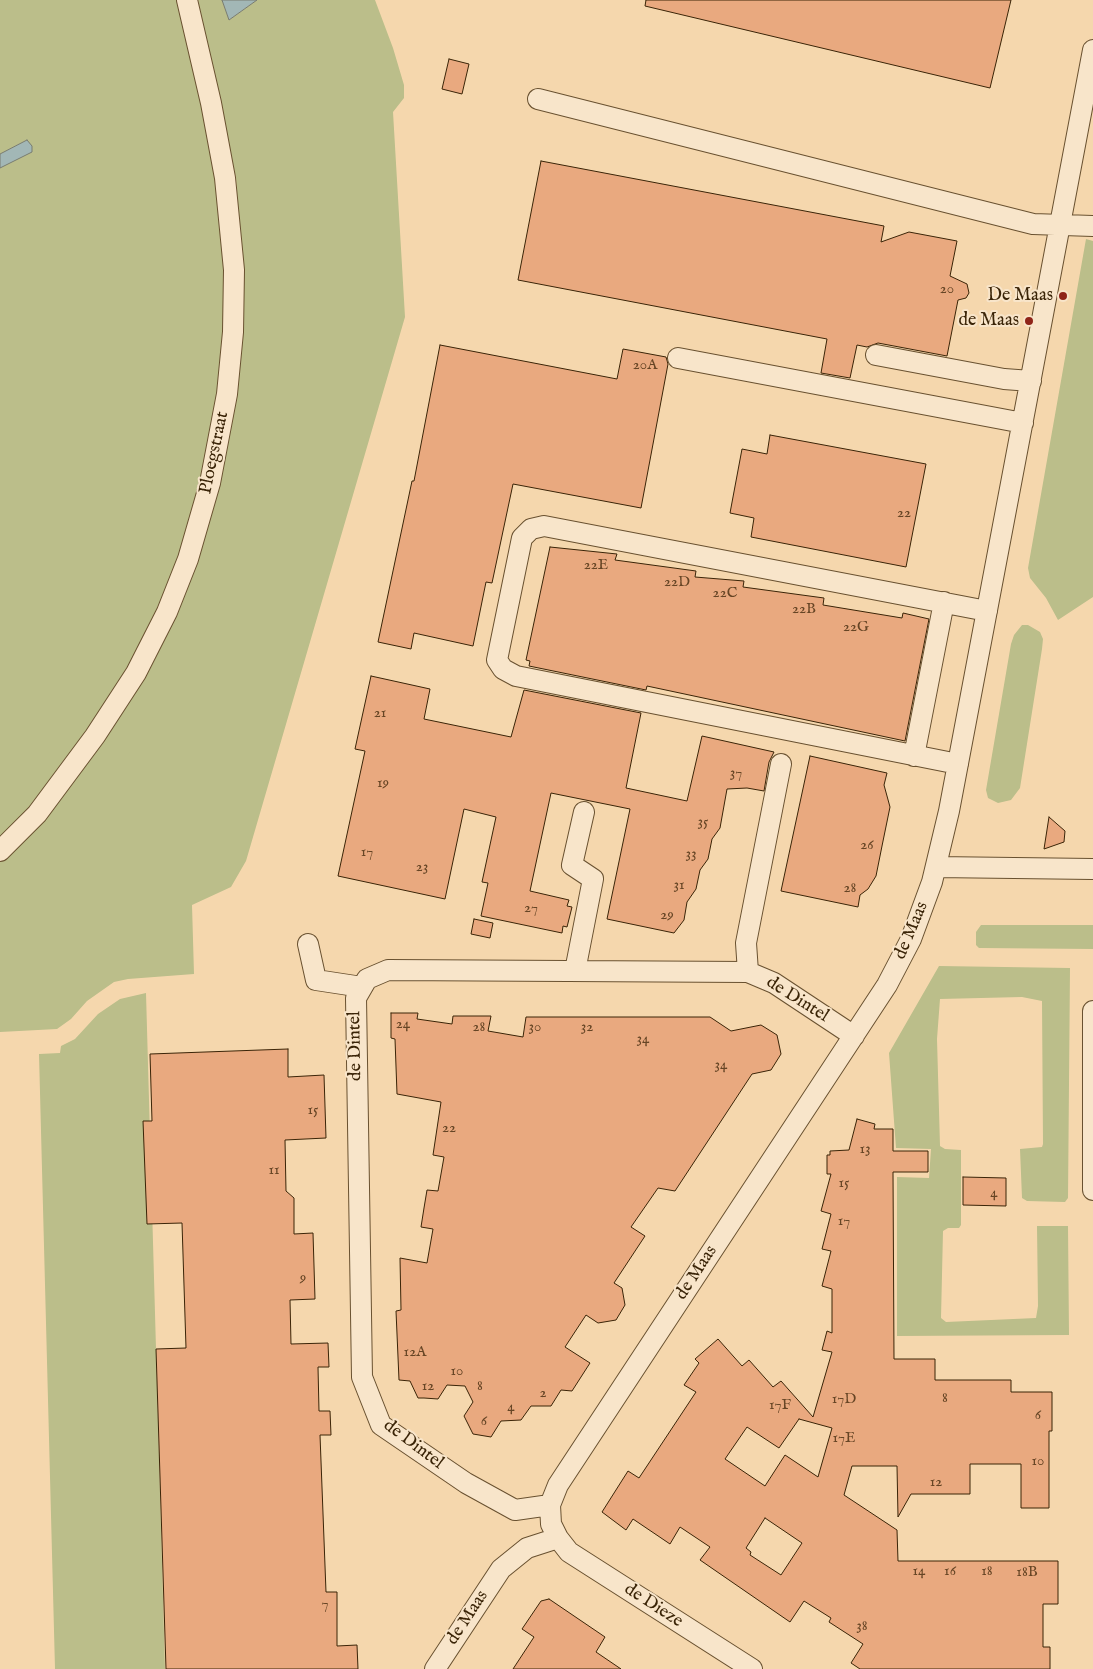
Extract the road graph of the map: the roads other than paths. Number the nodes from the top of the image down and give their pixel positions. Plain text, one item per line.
1 (187, 0) edge
2 (1093, 50) edge
3 (538, 99) dead end
4 (1060, 226) junction
5 (1093, 226) edge
6 (876, 355) dead end
7 (678, 358) dead end
8 (1031, 381) junction
9 (1023, 423) junction
10 (944, 602) junction
11 (987, 611) junction
12 (914, 756) junction
13 (781, 764) dead end
14 (958, 764) junction
15 (584, 812) dead end
16 (0, 851) edge
17 (936, 867) junction
18 (1093, 869) edge
19 (308, 944) dead end
20 (575, 971) junction
21 (748, 972) junction
22 (362, 987) junction
23 (1093, 1011) edge
24 (854, 1036) junction
25 (1093, 1190) edge
26 (550, 1505) junction
27 (558, 1538) junction
28 (435, 1669) edge
29 (752, 1669) edge

1 - 16 street, Ploegstraat
2 - 4 street, de Maas
3 - 4 street
4 - 5 street
4 - 8 street, de Maas
6 - 8 street
7 - 9 street
8 - 9 street, de Maas
9 - 11 street, de Maas
10 - 11 street
10 - 12 street
10 - 12 street
11 - 14 street, de Maas
12 - 14 street
13 - 21 street
14 - 17 street, de Maas
15 - 20 street
17 - 18 street
17 - 24 street, de Maas
19 - 22 street
20 - 21 street, de Dintel
20 - 22 street, de Dintel
21 - 24 street, de Dintel
22 - 26 street, de Dintel
23 - 25 street
24 - 26 street, de Maas
26 - 27 street
27 - 28 street, de Maas
27 - 29 street, de Dieze

